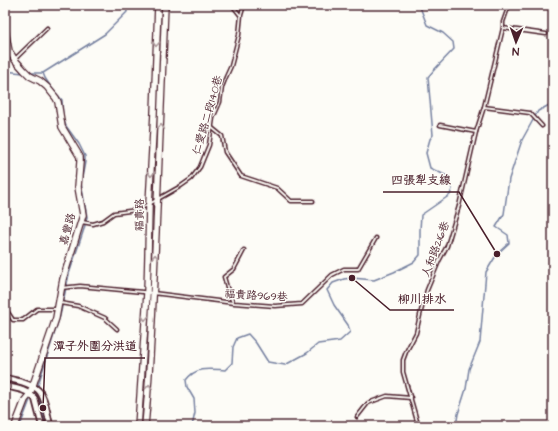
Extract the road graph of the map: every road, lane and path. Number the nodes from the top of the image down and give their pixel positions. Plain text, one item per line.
1 (158, 5) edge
2 (165, 5) edge
3 (232, 5) edge
4 (244, 5) edge
5 (509, 5) edge
6 (241, 15) junction
7 (47, 28) dead end
8 (503, 28) junction
9 (5, 30) edge
10 (546, 34) dead end
11 (15, 60) junction
12 (484, 107) junction
13 (440, 125) dead end
14 (542, 126) dead end
15 (211, 127) junction
16 (476, 132) junction
17 (158, 200) junction
18 (314, 201) dead end
19 (149, 204) junction
20 (81, 222) junction
21 (376, 238) dead end
22 (244, 250) dead end
23 (61, 288) junction
24 (147, 293) junction
25 (154, 293) junction
26 (234, 303) junction
27 (58, 306) junction
28 (5, 308) edge
29 (117, 329) dead end
30 (5, 378) edge
31 (5, 386) edge
32 (33, 386) junction
33 (30, 394) junction
34 (411, 398) junction
35 (357, 417) dead end
36 (15, 426) edge
37 (42, 426) edge
38 (50, 426) edge
39 (138, 426) edge
40 (145, 426) edge
41 (418, 426) edge

1 -> 19 street, 福貴路
17 -> 2 street, 福貴路
3 - 6 lane
4 - 6 lane, 仁愛路二段140巷
5 - 8 lane, 人和路216巷
6 - 15 lane, 仁愛路二段140巷
7 - 11 lane
8 - 10 lane
8 - 12 lane, 人和路216巷
9 - 11 street, 嘉豐路
11 - 20 street, 嘉豐路
12 - 14 lane
12 - 16 lane, 人和路216巷
13 - 16 lane
15 - 17 lane, 仁愛路二段140巷
15 - 18 lane
16 - 34 lane, 人和路216巷
17 - 19 lane, 仁愛路二段140巷
25 -> 17 street, 福貴路
19 - 20 lane, 仁愛路二段140巷
19 - 24 street, 福貴路
20 - 23 street, 嘉豐路
21 - 26 lane, 福貴路969巷
22 - 26 lane
23 - 24 lane, 福貴路969巷
23 - 27 street, 嘉豐路
24 - 25 lane, 福貴路969巷
24 -> 39 street, 福貴路
25 - 26 lane, 福貴路969巷
40 -> 25 street, 福貴路
27 - 28 lane
27 - 29 lane
27 - 32 street, 嘉豐路
30 - 32 street
31 - 33 street
32 - 33 street, 嘉豐路
32 - 38 street
33 - 36 street, 嘉豐路
33 - 37 street
34 - 35 lane
34 - 41 lane, 人和路216巷

